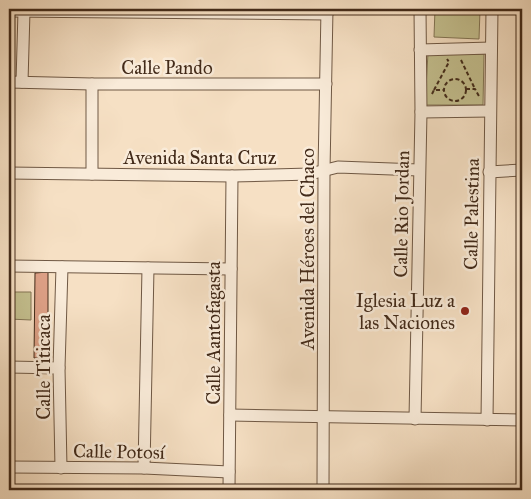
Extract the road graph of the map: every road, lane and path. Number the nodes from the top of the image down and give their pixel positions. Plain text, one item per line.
1 (420, 9) edge
2 (492, 9) edge
3 (89, 10) edge
4 (9, 11) edge
5 (24, 11) junction
6 (327, 11) edge
7 (491, 48) junction
8 (420, 50) junction
9 (447, 53) dead end
10 (463, 57) dead end
11 (9, 82) edge
12 (22, 82) junction
13 (92, 84) junction
14 (326, 84) junction
15 (466, 89) junction
16 (476, 89) junction
17 (434, 90) junction
18 (444, 90) junction
19 (430, 98) dead end
20 (490, 107) junction
21 (421, 112) junction
22 (419, 170) junction
23 (522, 170) edge
24 (324, 172) junction
25 (489, 172) junction
26 (9, 173) edge
27 (92, 174) junction
28 (232, 176) junction
29 (9, 266) edge
30 (62, 267) junction
31 (148, 268) junction
32 (231, 269) junction
33 (9, 367) edge
34 (59, 368) junction
35 (230, 415) junction
36 (324, 416) junction
37 (415, 419) junction
38 (487, 420) junction
39 (522, 420) edge
40 (9, 467) edge
41 (61, 468) junction
42 (144, 468) junction
43 (229, 472) junction
44 (229, 490) edge
45 (323, 490) edge

1 - 8 street, Calle Rio Jordan
2 - 7 street, Calle Palestina
3 - 5 street
3 - 6 street
4 - 5 street
5 - 12 street
6 - 14 street, Avenida Héroes del Chaco
7 - 8 street
7 - 20 street, Calle Palestina
8 - 21 street, Calle Rio Jordan
9 - 17 path
10 - 16 path
11 - 12 street, Calle Pando
12 - 13 street, Calle Pando
13 - 14 street, Calle Pando
13 - 27 street
14 - 24 street, Avenida Héroes del Chaco
15 - 16 path
15 - 18 path
15 - 18 path
16 - 20 path
17 - 18 path
17 - 19 path
20 - 21 street
20 - 25 street, Calle Palestina
21 - 22 street, Calle Rio Jordan
22 - 24 street, Avenida Santa Cruz
22 - 37 street, Calle Rio Jordan
23 - 25 street
24 - 28 street, Avenida Santa Cruz
24 - 36 street, Avenida Héroes del Chaco
25 - 38 street, Calle Palestina
26 - 27 street, Avenida Santa Cruz
27 - 28 street, Avenida Santa Cruz
28 - 32 street, Calle Aantofagasta
29 - 30 street
30 - 31 street
30 - 34 street, Calle Titicaca
31 - 32 street
31 - 42 street
32 - 35 street, Calle Aantofagasta
33 - 34 street
34 - 41 street, Calle Titicaca
35 - 36 street
35 - 43 street, Calle Aantofagasta
36 - 37 street
36 - 45 street, Avenida Héroes del Chaco
37 - 38 street
38 - 39 street
40 - 41 street, Calle Potosí
41 - 42 street, Calle Potosí
42 - 43 street, Calle Potosí
43 - 44 street, Calle Aantofagasta

